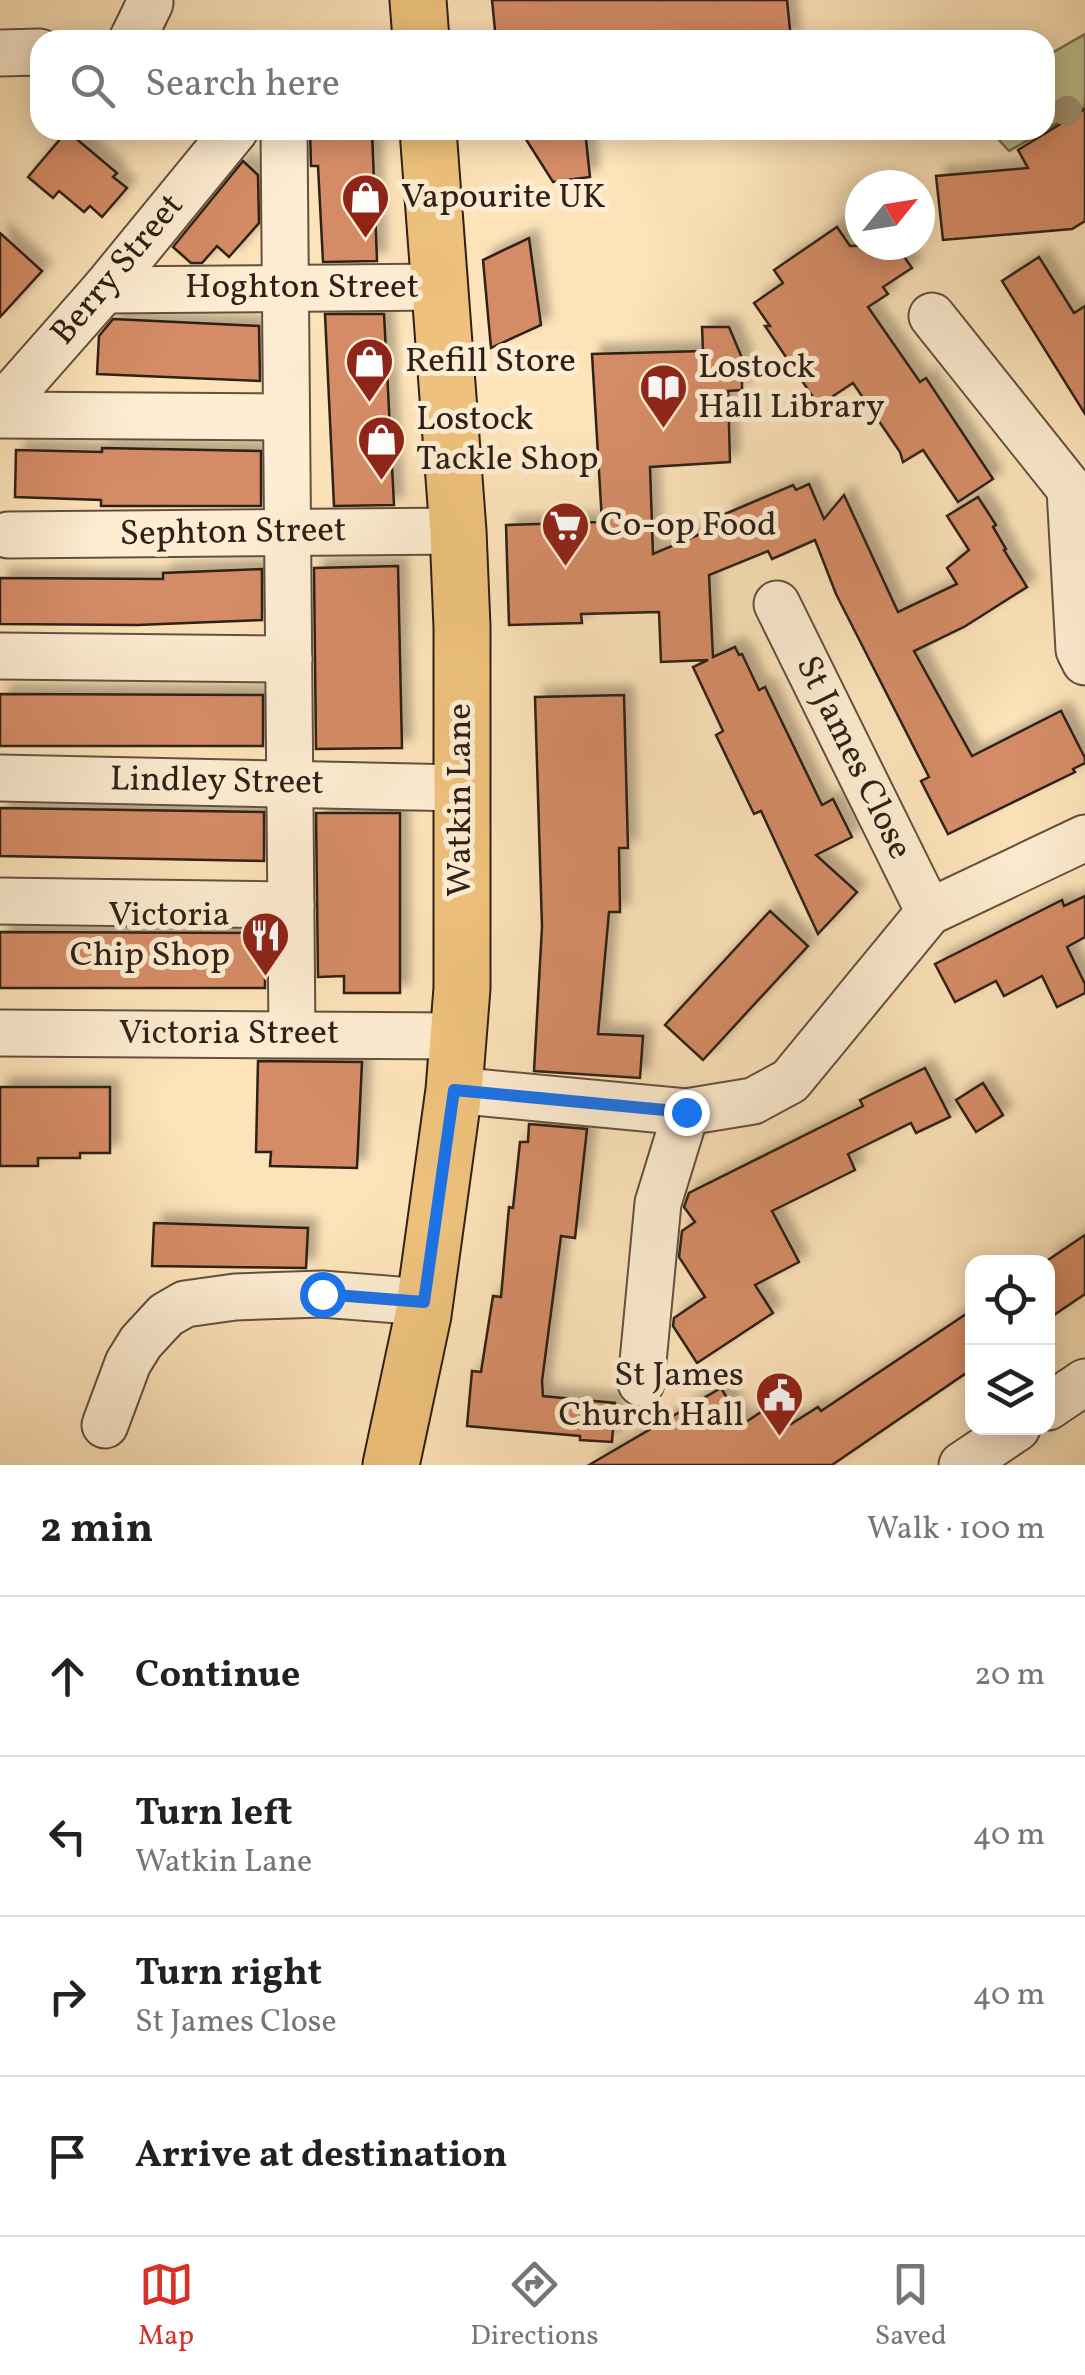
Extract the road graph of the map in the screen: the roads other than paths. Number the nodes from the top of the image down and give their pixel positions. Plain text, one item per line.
1 (418, 0) edge
2 (421, 30) edge
3 (227, 140) edge
4 (284, 140) edge
5 (427, 140) edge
6 (285, 286) junction
7 (415, 288) junction
8 (104, 290) junction
9 (932, 316) dead end
10 (0, 411) edge
11 (286, 417) junction
12 (458, 531) junction
13 (288, 532) junction
14 (8, 535) dead end
15 (777, 604) dead end
16 (0, 656) edge
17 (289, 659) junction
18 (1085, 662) edge
19 (0, 778) edge
20 (290, 783) junction
21 (447, 788) junction
22 (1085, 838) edge
23 (0, 901) edge
24 (291, 905) junction
25 (928, 912) junction
26 (0, 1033) edge
27 (292, 1034) junction
28 (458, 1036) junction
29 (454, 1090) junction
30 (686, 1112) junction
31 (424, 1302) junction
32 (1085, 1382) edge
33 (641, 1383) dead end
34 (1055, 1402) edge
35 (105, 1425) dead end
36 (1007, 1435) edge
37 (391, 1465) edge
38 (962, 1465) edge

1 - 2 main road
3 - 8 street, Berry Street
4 - 6 street
5 - 7 main road, Watkin Lane
6 - 7 street, Hoghton Street
6 - 8 street, Hoghton Street
6 - 11 street
7 - 12 main road, Watkin Lane
8 - 10 street, Berry Street
9 - 18 street
10 - 11 street
11 - 13 street
12 - 13 street, Sephton Street
12 - 21 main road, Watkin Lane
13 - 14 street, Sephton Street
13 - 17 street
15 - 25 street, St James Close
16 - 17 street
17 - 20 street
19 - 20 street, Lindley Street
20 - 21 street, Lindley Street
20 - 24 street
21 - 28 main road, Watkin Lane
22 - 25 street
23 - 24 street
24 - 27 street
25 - 30 street
26 - 27 street, Victoria Street
27 - 28 street, Victoria Street
28 - 29 main road, Watkin Lane
29 - 30 street
29 - 31 main road, Watkin Lane
30 - 33 street
31 - 35 street
31 - 37 main road, Watkin Lane
32 - 34 street
36 - 38 street

